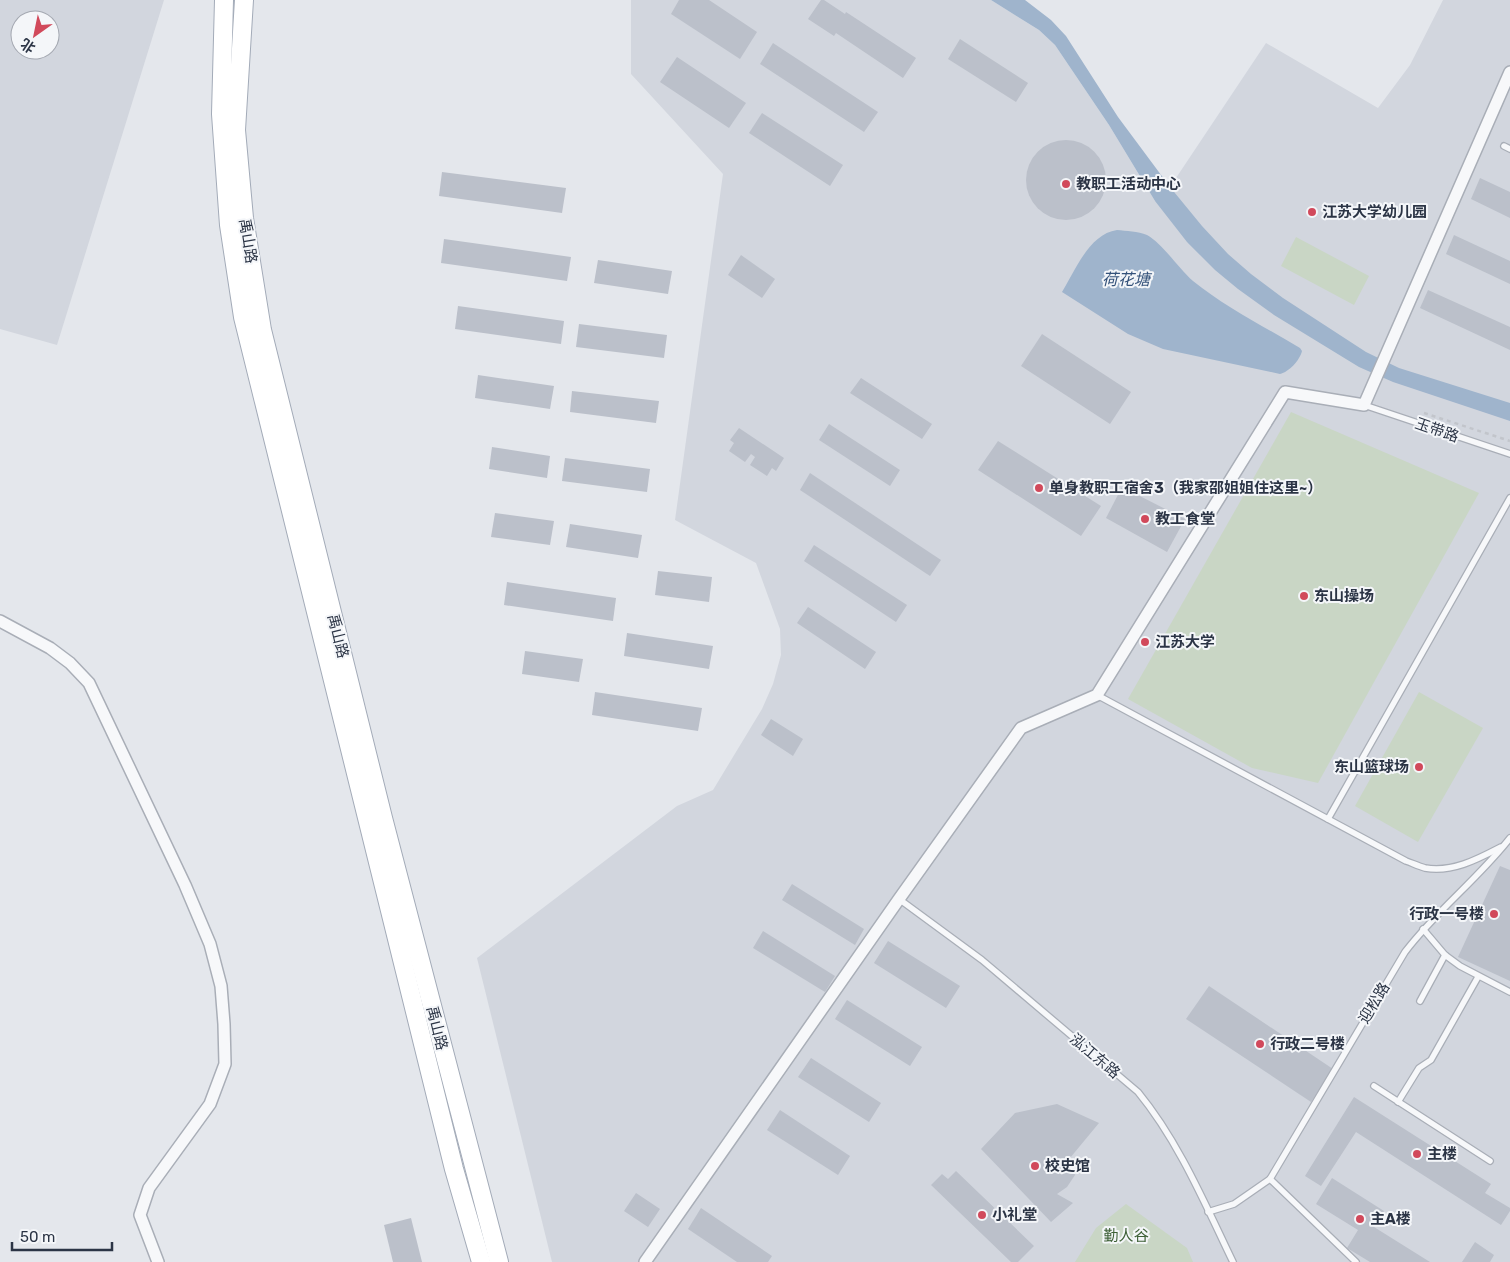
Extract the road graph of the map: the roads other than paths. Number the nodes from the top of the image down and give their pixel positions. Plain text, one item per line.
1 (224, 0) edge
2 (244, 0) edge
3 (1510, 72) edge
4 (1364, 405) junction
5 (1510, 454) edge
6 (1510, 498) edge
7 (0, 622) edge
8 (1098, 695) junction
9 (1328, 819) junction
10 (1510, 838) edge
11 (1505, 845) junction
12 (899, 899) junction
13 (1423, 929) junction
14 (1445, 955) junction
15 (1478, 977) junction
16 (1510, 992) edge
17 (1420, 1001) dead end
18 (1374, 1086) dead end
19 (1398, 1102) junction
20 (1490, 1161) dead end
21 (1270, 1179) junction
22 (1208, 1212) junction
23 (158, 1262) edge
24 (481, 1262) edge
25 (499, 1262) edge
26 (646, 1262) edge
27 (1233, 1262) edge
28 (1356, 1262) edge

1 - 24 main road, 禹山路
2 - 25 main road, 禹山路
3 - 4 street
4 - 5 lane, 玉带路
4 - 8 street
6 - 9 lane
7 - 23 street
8 - 9 lane
8 - 12 street
9 - 11 lane
10 - 11 lane, 迎松路
11 - 13 lane, 迎松路
12 - 22 lane, 泓江东路
12 - 26 street
13 - 14 lane
13 - 21 lane, 迎松路
14 - 15 lane
14 - 17 lane
15 - 16 lane
15 - 19 lane
18 - 19 lane
19 - 20 lane
21 - 22 lane, 迎松路
21 - 28 lane
22 - 27 lane, 泓江东路

